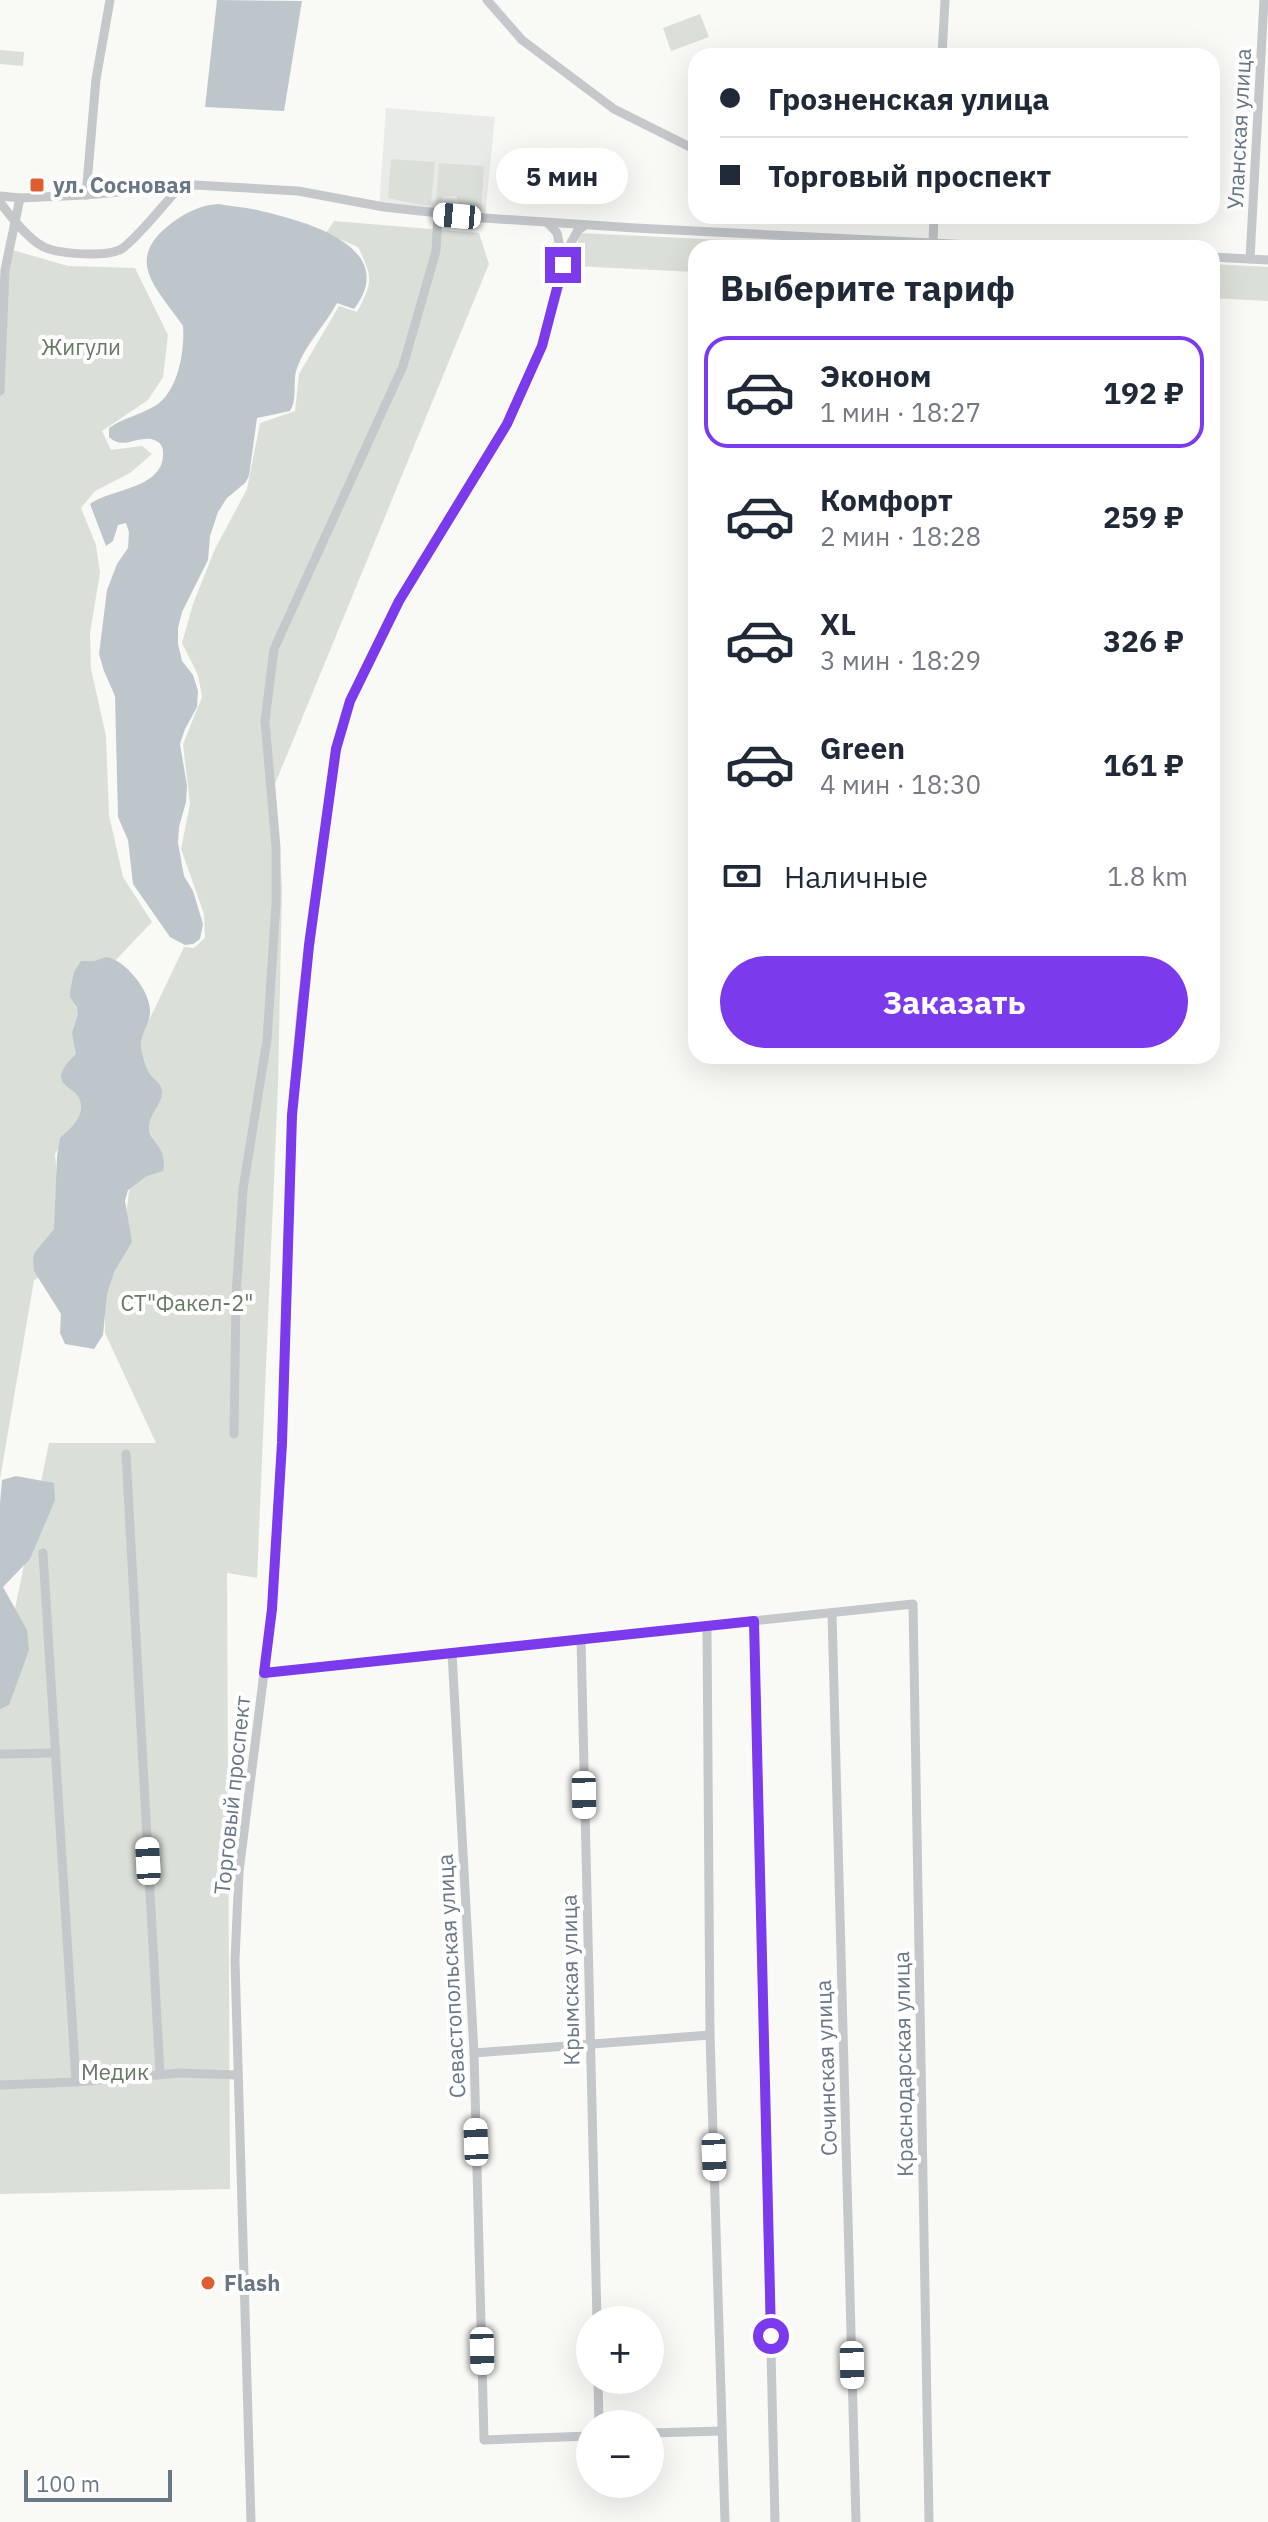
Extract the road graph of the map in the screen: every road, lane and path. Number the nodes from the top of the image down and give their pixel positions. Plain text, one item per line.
1 (110, 0) edge
2 (487, 0) edge
3 (945, 0) edge
4 (1264, 0) edge
5 (942, 48) edge
6 (688, 146) edge
7 (179, 188) junction
8 (86, 195) junction
9 (0, 196) edge
10 (20, 198) junction
11 (0, 202) edge
12 (438, 214) junction
13 (14, 221) junction
14 (548, 223) junction
15 (585, 225) junction
16 (875, 240) edge
17 (1220, 257) edge
18 (1250, 259) junction
19 (1268, 260) edge
20 (563, 265) junction
21 (0, 391) edge
22 (234, 1434) dead end
23 (126, 1454) dead end
24 (43, 1553) dead end
25 (832, 1613) junction
26 (754, 1621) junction
27 (707, 1628) junction
28 (581, 1639) junction
29 (452, 1653) junction
30 (264, 1673) junction
31 (56, 1753) junction
32 (0, 1754) edge
33 (710, 2035) junction
34 (590, 2044) junction
35 (474, 2053) junction
36 (160, 2074) junction
37 (237, 2075) junction
38 (76, 2082) junction
39 (0, 2085) edge
40 (597, 2306) edge
41 (722, 2431) junction
42 (664, 2433) edge
43 (576, 2437) edge
44 (251, 2522) edge
45 (725, 2522) edge
46 (775, 2522) edge
47 (856, 2522) edge
48 (929, 2522) edge

1 - 8 street
2 - 6 street
3 - 5 street
4 - 18 street, Уланская улица
7 - 8 street
7 - 12 street
7 - 13 street
8 - 10 street
9 - 10 street
10 - 13 street
11 - 13 street
12 - 14 street
12 - 22 street
13 - 21 street
14 - 15 street
14 - 20 street
15 - 16 street
15 - 20 street, Торговый проспект
17 - 18 street
18 - 19 street
20 - 30 street, Торговый проспект
23 - 36 street
24 - 31 street
25 - 26 street
25 - 47 street, Сочинская улица
25 - 48 street, Краснодарская улица
26 - 27 street
26 - 46 street
27 - 28 street
27 - 33 street
28 - 29 street
28 - 34 street, Крымская улица
29 - 30 street
29 - 35 street, Севастопольская улица
30 - 37 street, Торговый проспект
31 - 32 street
31 - 38 street
33 - 34 street
33 - 41 street
34 - 35 street
34 - 40 street, Крымская улица
35 - 43 street, Севастопольская улица
36 - 37 street
36 - 38 street
37 - 44 street, Торговый проспект
38 - 39 street
41 - 42 street
41 - 45 street

